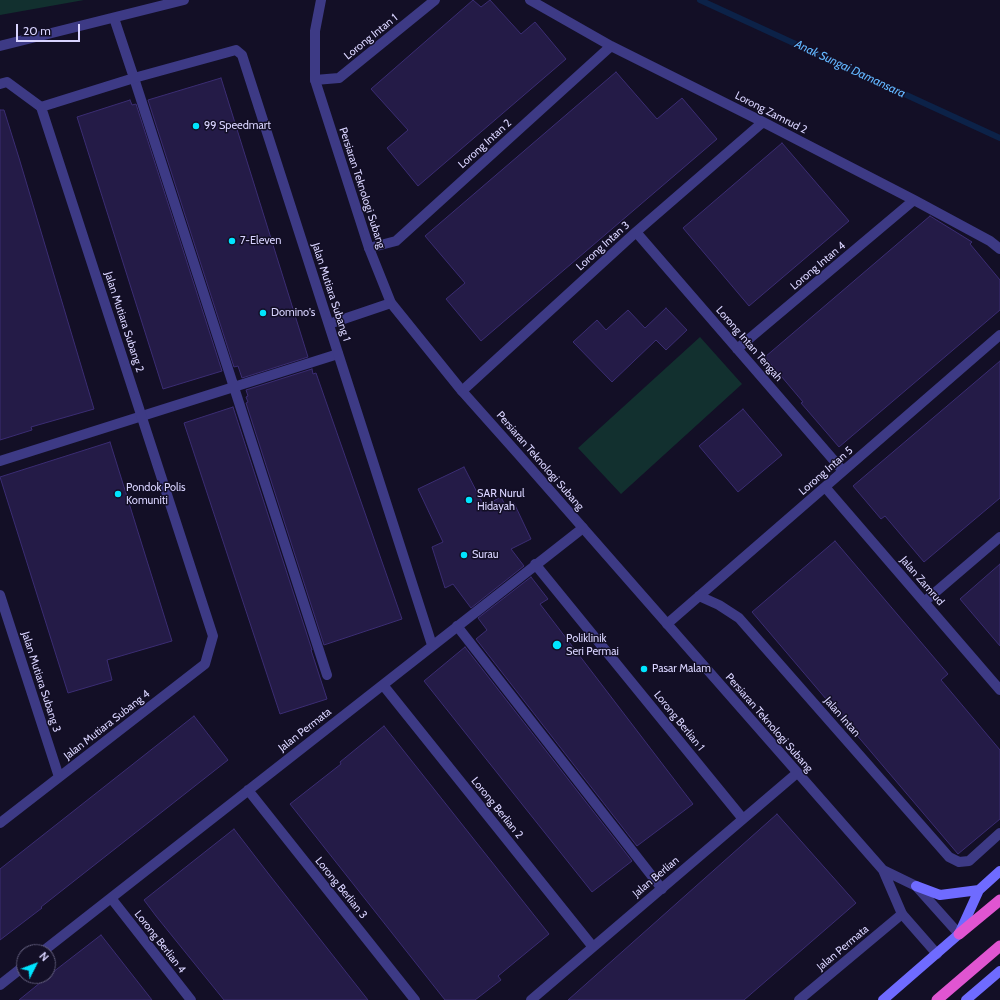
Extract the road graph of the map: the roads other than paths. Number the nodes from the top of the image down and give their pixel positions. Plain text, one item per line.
1 (184, 0) edge
2 (321, 0) edge
3 (435, 0) edge
4 (530, 0) edge
5 (114, 18) junction
6 (0, 46) edge
7 (611, 46) junction
8 (134, 78) junction
9 (315, 80) junction
10 (0, 84) edge
11 (42, 108) junction
12 (764, 122) junction
13 (914, 200) junction
14 (636, 232) junction
15 (369, 248) junction
16 (1000, 249) edge
17 (391, 303) junction
18 (329, 324) junction
19 (1000, 335) edge
20 (737, 349) junction
21 (338, 354) junction
22 (234, 387) junction
23 (462, 392) junction
24 (141, 416) junction
25 (0, 461) edge
26 (843, 472) junction
27 (825, 487) junction
28 (582, 528) junction
29 (1000, 537) edge
30 (536, 564) junction
31 (0, 595) edge
32 (700, 596) junction
33 (924, 602) junction
34 (667, 624) junction
35 (457, 626) junction
36 (213, 636) joint
37 (432, 645) junction
38 (327, 675) dead end
39 (382, 685) junction
40 (1000, 690) edge
41 (797, 773) junction
42 (59, 777) junction
43 (248, 790) junction
44 (743, 819) junction
45 (0, 823) edge
46 (1000, 834) edge
47 (882, 870) junction
48 (1000, 871) edge
49 (916, 886) junction
50 (662, 889) junction
51 (979, 890) junction
52 (111, 898) junction
53 (998, 902) edge
54 (902, 914) junction
55 (959, 934) junction
56 (52, 944) edge
57 (1000, 946) edge
58 (593, 947) junction
59 (937, 954) junction
60 (1000, 971) edge
61 (16, 972) edge
62 (0, 985) edge
63 (191, 1000) edge
64 (415, 1000) edge
65 (531, 1000) edge
66 (799, 1000) edge
67 (883, 1000) edge
68 (937, 1000) edge
69 (966, 1000) edge

1 - 5 street
2 - 9 street, Persiaran Teknologi Subang
3 - 9 street, Lorong Intan 1
4 - 7 street, Lorong Zamrud 2
5 - 6 street
5 - 8 street
7 - 12 street, Lorong Zamrud 2
7 - 15 street, Lorong Intan 2
8 - 11 street
8 - 18 street, Jalan Mutiara Subang 1
8 - 22 street
9 - 15 street, Persiaran Teknologi Subang
10 - 11 street
11 - 24 street, Jalan Mutiara Subang 2
12 - 13 street, Lorong Zamrud 2
12 - 14 street, Lorong Intan 3
13 - 16 street, Lorong Zamrud 2
13 - 20 street, Lorong Intan 4
14 - 20 street, Lorong Intan Tengah
14 - 23 street, Lorong Intan 3
15 - 17 street, Persiaran Teknologi Subang
17 - 18 street
17 - 23 street, Persiaran Teknologi Subang
18 - 21 street, Jalan Mutiara Subang 1
19 - 26 street, Lorong Intan 5
20 - 26 street, Lorong Intan Tengah
21 - 22 street
21 - 37 street, Jalan Mutiara Subang 1
22 - 24 street
22 - 38 street
23 - 28 street, Persiaran Teknologi Subang
24 - 25 street
24 - 36 street, Jalan Mutiara Subang 2
26 - 27 street, Lorong Intan 5
27 - 32 street, Lorong Intan 5
27 - 33 street, Jalan Zamrud
28 - 30 street, Jalan Permata
28 - 34 street, Persiaran Teknologi Subang
29 - 33 street
30 - 35 street, Jalan Permata
30 - 44 street, Lorong Berlian 1
31 - 42 street, Jalan Mutiara Subang 3
32 - 34 street, Lorong Intan 5
32 - 46 street, Jalan Intan
33 - 40 street, Jalan Zamrud
34 - 41 street, Persiaran Teknologi Subang
35 - 37 street, Jalan Permata
35 - 50 street
36 - 42 street, Jalan Mutiara Subang 4
37 - 39 street, Jalan Permata
39 - 43 street, Jalan Permata
39 - 58 street, Lorong Berlian 2
41 - 44 street, Jalan Berlian
41 - 47 street, Persiaran Teknologi Subang
42 - 45 street, Jalan Mutiara Subang 4
43 - 52 street, Jalan Permata
43 - 64 street, Lorong Berlian 3
44 - 50 street, Jalan Berlian
47 - 49 street, Persiaran Teknologi Subang
47 - 54 street, Persiaran Teknologi Subang
48 - 51 main road
49 - 51 main road
49 - 55 street, Persiaran Teknologi Subang
50 - 58 street, Jalan Berlian
51 - 55 main road
52 - 56 street, Jalan Permata
52 - 63 street, Lorong Berlian 4
53 - 55 highway
54 - 59 street, Persiaran Teknologi Subang
54 - 66 street, Jalan Permata
55 - 59 main road
57 - 68 highway
58 - 65 street, Jalan Berlian
59 - 67 main road
60 - 69 main road
61 - 62 street

